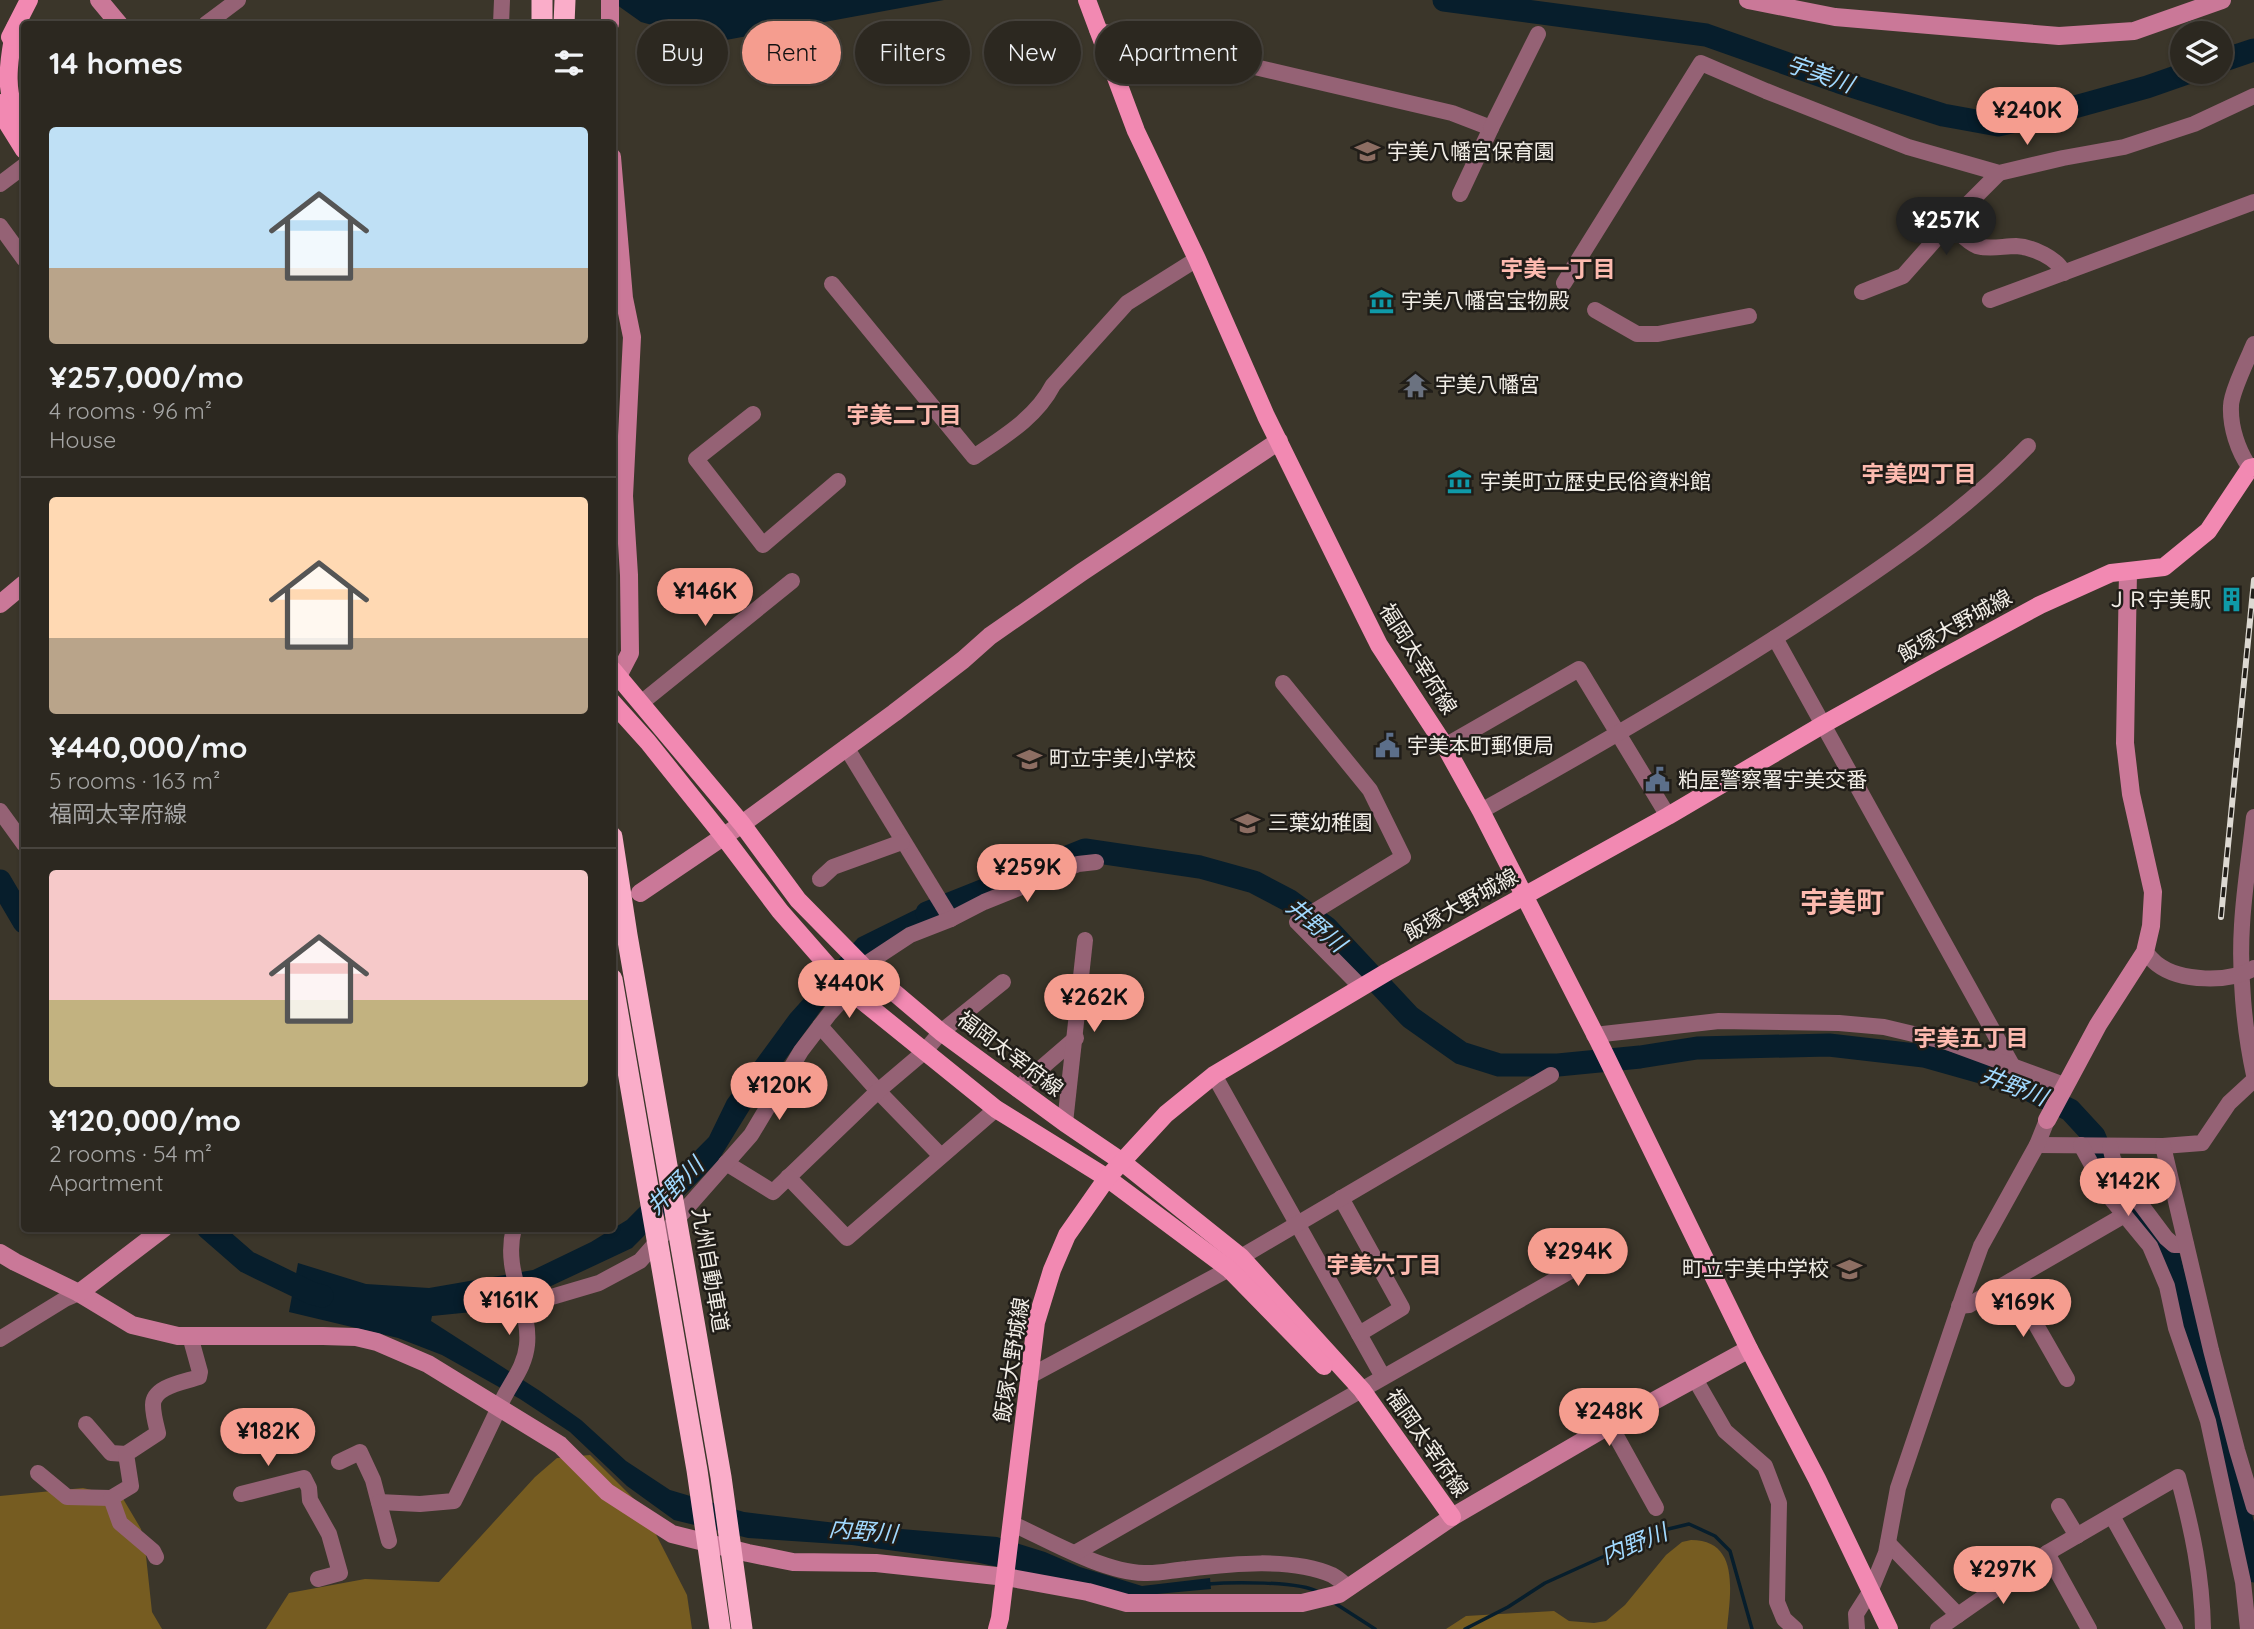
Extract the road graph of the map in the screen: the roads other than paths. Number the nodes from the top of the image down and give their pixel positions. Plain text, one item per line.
1 (29, 0) edge
2 (99, 0) edge
3 (238, 0) edge
4 (502, 0) edge
5 (542, 0) edge
6 (1087, 0) edge
7 (1748, 0) edge
8 (2222, 0) edge
9 (116, 21) edge
10 (210, 21) edge
11 (501, 21) edge
12 (541, 21) edge
13 (1095, 24) edge
14 (15, 29) junction
15 (1538, 34) dead end
16 (0, 58) edge
17 (1262, 69) edge
18 (1118, 84) edge
19 (2254, 96) edge
20 (0, 103) edge
21 (21, 124) edge
22 (1491, 128) junction
23 (21, 145) edge
24 (21, 168) edge
25 (1999, 173) junction
26 (0, 184) edge
27 (1460, 194) dead end
28 (2254, 202) edge
29 (616, 204) edge
30 (1951, 225) junction
31 (0, 226) edge
32 (21, 255) edge
33 (1197, 259) junction
34 (2064, 273) junction
35 (1564, 282) dead end
36 (832, 284) dead end
37 (1862, 292) dead end
38 (1990, 300) dead end
39 (1595, 310) dead end
40 (1749, 316) dead end
41 (2254, 344) edge
42 (753, 414) dead end
43 (1279, 441) junction
44 (2028, 446) dead end
45 (2252, 468) edge
46 (838, 481) dead end
47 (2128, 572) junction
48 (792, 581) dead end
49 (21, 586) edge
50 (0, 604) edge
51 (1775, 638) junction
52 (616, 671) edge
53 (616, 673) edge
54 (1283, 683) dead end
55 (641, 703) junction
56 (616, 707) edge
57 (1824, 724) junction
58 (1620, 734) junction
59 (1446, 746) junction
60 (846, 747) junction
61 (0, 811) edge
62 (1481, 811) junction
63 (1668, 816) junction
64 (2254, 817) edge
65 (742, 824) junction
66 (724, 837) junction
67 (21, 840) edge
68 (902, 842) junction
69 (616, 861) edge
70 (1096, 862) dead end
71 (820, 879) dead end
72 (640, 893) dead end
73 (1524, 896) junction
74 (949, 917) junction
75 (1085, 940) dead end
76 (2145, 952) junction
77 (863, 966) junction
78 (2251, 970) edge
79 (1003, 982) dead end
80 (1364, 986) junction
81 (850, 991) junction
82 (616, 1002) edge
83 (820, 1026) junction
84 (941, 1032) junction
85 (1596, 1037) junction
86 (1076, 1038) junction
87 (924, 1052) junction
88 (2013, 1067) junction
89 (1214, 1075) junction
90 (1551, 1075) dead end
91 (2254, 1077) edge
92 (2064, 1085) junction
93 (1017, 1089) junction
94 (878, 1091) junction
95 (996, 1109) junction
96 (2048, 1120) joint
97 (1065, 1123) junction
98 (2037, 1145) junction
99 (2081, 1145) junction
100 (2110, 1146) junction
101 (2163, 1146) junction
102 (941, 1156) junction
103 (1121, 1161) junction
104 (726, 1163) junction
105 (788, 1177) junction
106 (1107, 1178) junction
107 (1341, 1198) junction
108 (2121, 1217) dead end
109 (1297, 1224) junction
110 (160, 1232) edge
111 (514, 1232) edge
112 (2186, 1245) junction
113 (0, 1253) edge
114 (1602, 1253) dead end
115 (1235, 1263) junction
116 (2011, 1281) junction
117 (79, 1293) junction
118 (521, 1306) junction
119 (1959, 1306) junction
120 (1359, 1334) junction
121 (190, 1336) junction
122 (0, 1339) edge
123 (1749, 1349) junction
124 (1030, 1376) junction
125 (1383, 1377) junction
126 (1695, 1379) junction
127 (2067, 1379) dead end
128 (1357, 1393) junction
129 (502, 1403) junction
130 (86, 1424) dead end
131 (1610, 1425) junction
132 (126, 1454) junction
133 (339, 1462) dead end
134 (38, 1473) dead end
135 (241, 1494) dead end
136 (111, 1498) junction
137 (379, 1502) junction
138 (2059, 1506) dead end
139 (2254, 1507) edge
140 (1656, 1508) dead end
141 (2112, 1516) junction
142 (1451, 1517) junction
143 (1013, 1525) junction
144 (2077, 1536) junction
145 (389, 1541) dead end
146 (1888, 1543) junction
147 (1075, 1553) junction
148 (2048, 1553) junction
149 (156, 1557) dead end
150 (1007, 1569) junction
151 (318, 1579) dead end
152 (1344, 1591) junction
153 (1870, 1591) junction
154 (1958, 1615) junction
155 (720, 1629) edge
156 (743, 1629) edge
157 (997, 1629) edge
158 (1795, 1629) edge
159 (1857, 1629) edge
160 (1889, 1629) edge
161 (1938, 1629) edge
162 (2089, 1629) edge
163 (2175, 1629) edge
164 (2203, 1629) edge
165 (2248, 1629) edge

1 - 14 main road
2 - 9 street
3 - 10 street
4 - 11 street
5 - 12 highway
6 - 13 main road, 福岡太宰府線
7 - 8 street
14 - 16 main road
14 - 21 main road
15 - 22 street
17 - 22 street
18 - 33 main road, 福岡太宰府線
19 - 25 street
20 - 23 main road
22 - 27 street
24 - 26 street
25 - 30 street
25 - 35 street
28 - 34 street
29 - 52 street
30 - 34 street
30 - 37 street
31 - 32 street
33 - 36 street
33 - 43 main road, 福岡太宰府線
34 - 38 street
39 - 40 street
41 - 45 street
42 - 46 street
43 - 59 main road, 福岡太宰府線
43 - 60 street
44 - 51 street
45 - 47 main road, 飯塚大野城線
47 - 57 main road, 飯塚大野城線
47 - 76 street
48 - 55 street
49 - 50 street
51 - 57 street
51 - 58 street
53 - 55 main road, 福岡太宰府線
54 - 80 street
55 - 65 main road, 福岡太宰府線
56 - 66 main road, 福岡太宰府線
57 - 63 main road, 飯塚大野城線
57 - 88 street
58 - 59 street
58 - 62 street
58 - 63 street
59 - 62 main road, 福岡太宰府線
60 - 65 street
60 - 68 street
61 - 67 street
62 - 73 main road, 福岡太宰府線
63 - 73 main road, 飯塚大野城線
64 - 78 street
65 - 66 street
65 - 77 main road, 福岡太宰府線
66 - 72 street
66 - 81 main road, 福岡太宰府線
68 - 71 street
68 - 74 street
69 - 156 highway, 九州自動車道
70 - 74 street
73 - 80 main road, 飯塚大野城線
73 - 85 main road, 福岡太宰府線
74 - 77 street
75 - 86 street
76 - 78 street
76 - 92 street
77 - 81 street
77 - 84 main road, 福岡太宰府線
78 - 91 street
79 - 84 street
80 - 89 main road, 飯塚大野城線
81 - 83 street
81 - 87 main road, 福岡太宰府線
82 - 155 highway
83 - 94 street
83 - 104 street
84 - 87 street
84 - 93 main road, 福岡太宰府線
85 - 88 street
85 - 123 main road, 福岡太宰府線
86 - 93 street
86 - 97 street
87 - 94 street
87 - 95 main road, 福岡太宰府線
88 - 92 street
89 - 103 main road, 飯塚大野城線
89 - 109 street
90 - 107 street
91 - 101 street
92 - 96 street
93 - 97 main road, 福岡太宰府線
94 - 102 street
94 - 105 street
95 - 102 street
95 - 106 main road, 福岡太宰府線
96 - 98 street
97 - 103 main road, 福岡太宰府線
98 - 99 street
98 - 119 street
99 - 100 street
99 - 165 street
100 - 101 street
100 - 112 street
101 - 112 street
102 - 105 street
103 - 106 main road, 飯塚大野城線
103 - 115 main road, 福岡太宰府線
104 - 105 street
104 - 118 street
106 - 115 main road, 福岡太宰府線
106 - 124 main road, 飯塚大野城線
107 - 109 street
107 - 120 street
108 - 116 street
109 - 115 street
109 - 120 street
110 - 117 street
111 - 118 street
112 - 139 street
113 - 117 street
114 - 125 street
115 - 124 street
115 - 128 main road, 福岡太宰府線
116 - 119 street
116 - 127 street
117 - 121 street
117 - 122 street
118 - 129 street
119 - 146 street
120 - 125 street
121 - 129 street
121 - 132 street
123 - 126 street
123 - 153 main road, 福岡太宰府線
124 - 143 main road, 飯塚大野城線
125 - 128 street
126 - 131 street
126 - 158 street
128 - 142 main road, 福岡太宰府線
128 - 147 street
129 - 137 street
129 - 150 street
130 - 132 street
131 - 140 street
131 - 142 street
132 - 136 street
133 - 137 street
134 - 136 street
135 - 151 street
136 - 149 street
137 - 145 street
138 - 144 street
141 - 144 street
141 - 163 street
141 - 164 street
142 - 152 street
143 - 147 street
143 - 150 main road, 飯塚大野城線
144 - 148 street
146 - 153 street
146 - 154 street
147 - 152 street
148 - 154 street
148 - 162 street
150 - 152 street
150 - 157 main road, 飯塚大野城線
153 - 159 street
153 - 160 main road, 福岡太宰府線
154 - 161 street

